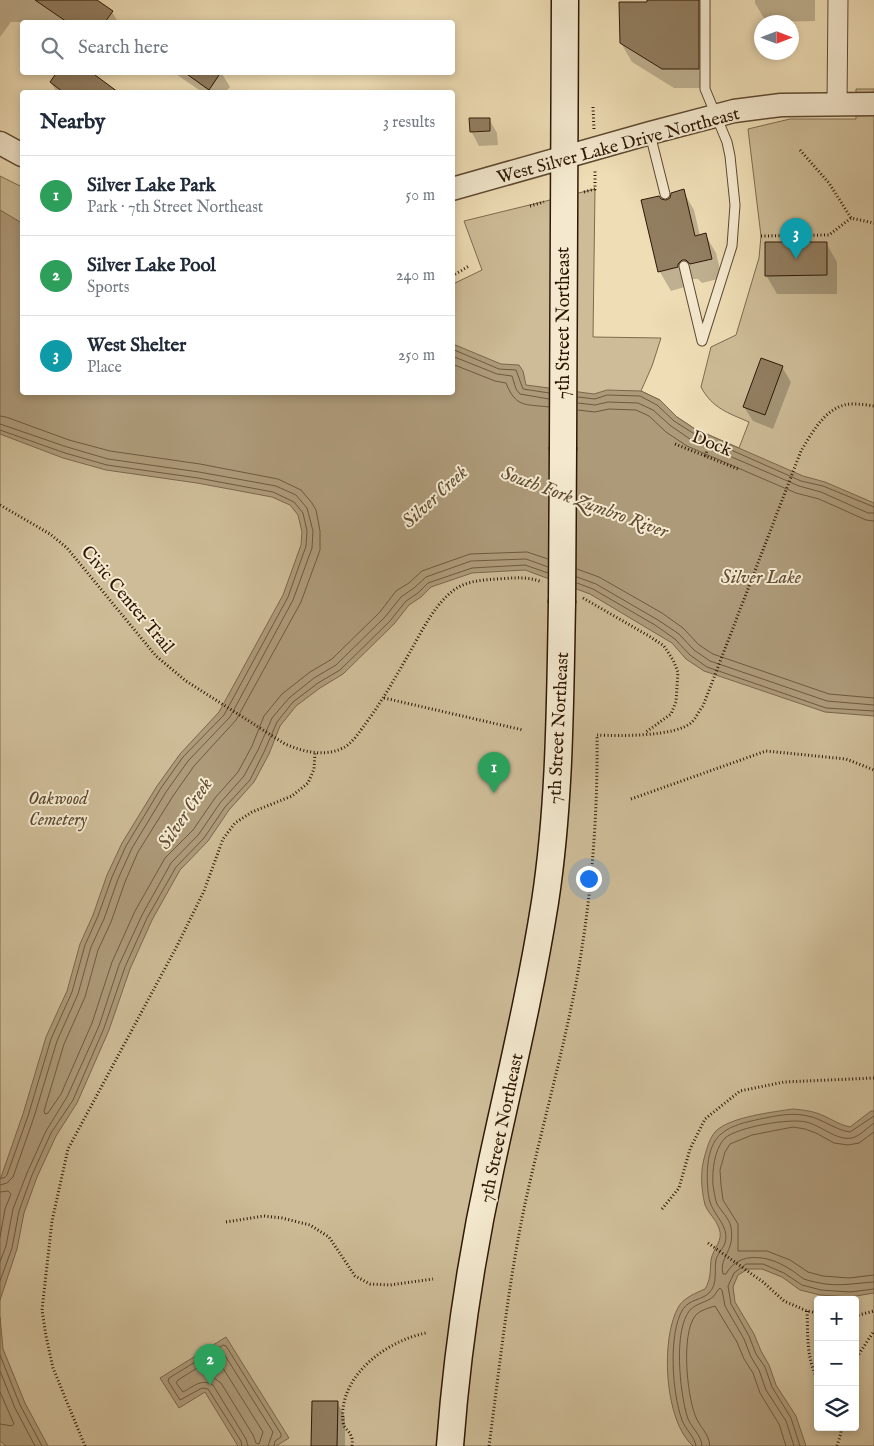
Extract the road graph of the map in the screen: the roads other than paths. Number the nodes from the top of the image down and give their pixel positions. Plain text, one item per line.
1 (565, 0) edge
2 (705, 0) edge
3 (838, 0) edge
4 (836, 104) junction
5 (874, 104) edge
6 (717, 115) junction
7 (650, 132) junction
8 (0, 143) edge
9 (20, 154) edge
10 (564, 158) junction
11 (455, 188) edge
12 (665, 194) dead end
13 (684, 266) dead end
14 (450, 1446) edge

1 - 10 main road, 7th Street Northeast
2 - 6 lane
3 - 4 street
4 - 5 street, West Silver Lake Drive Northeast
4 - 6 street, West Silver Lake Drive Northeast
6 - 7 street, West Silver Lake Drive Northeast
6 - 13 lane
7 - 10 street, West Silver Lake Drive Northeast
7 - 12 lane
8 - 9 street
10 - 11 street, West Silver Lake Drive Northeast
10 - 14 main road, 7th Street Northeast, bridge

